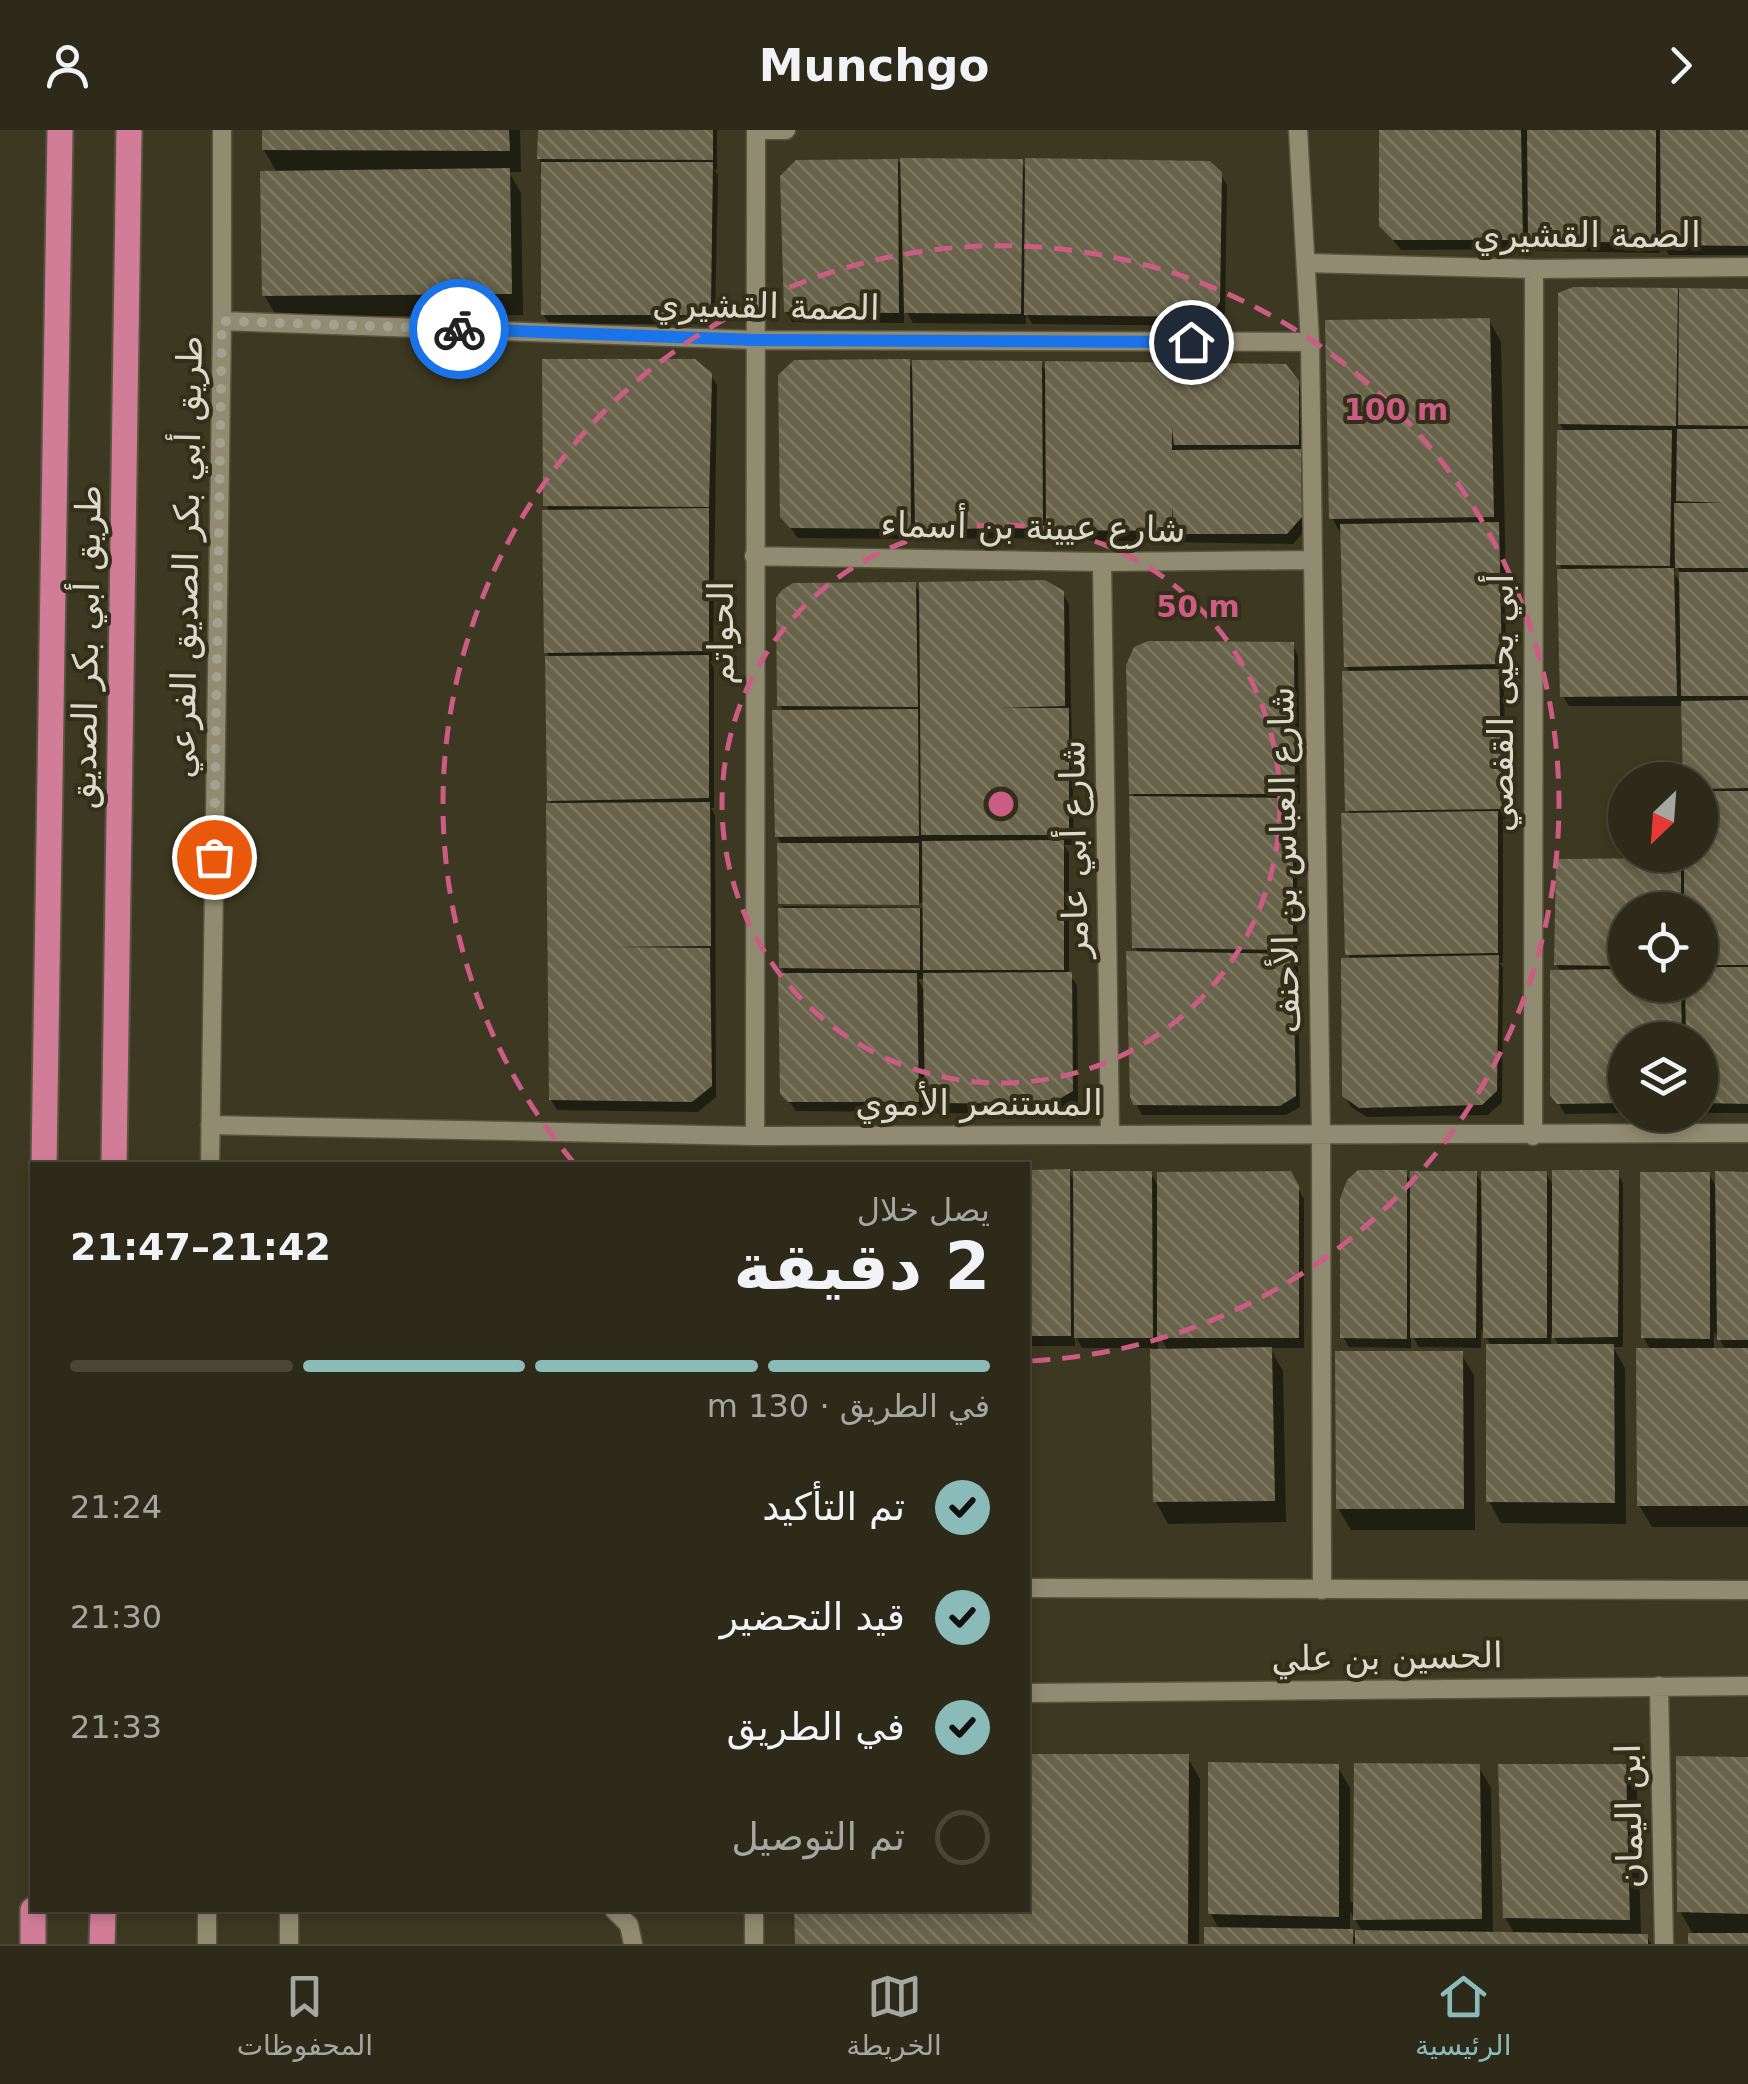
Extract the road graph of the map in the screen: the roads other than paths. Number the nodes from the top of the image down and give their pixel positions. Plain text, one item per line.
1 (60, 130) edge
2 (129, 130) edge
3 (222, 130) edge
4 (756, 130) edge
5 (786, 130) edge
6 (1298, 130) edge
7 (1306, 262) junction
8 (1748, 267) edge
9 (1534, 269) junction
10 (222, 321) junction
11 (755, 340) junction
12 (1310, 342) junction
13 (754, 556) junction
14 (1311, 560) junction
15 (1102, 562) junction
16 (210, 1125) junction
17 (1748, 1133) edge
18 (1110, 1135) junction
19 (1321, 1135) junction
20 (755, 1136) junction
21 (1532, 1136) junction
22 (44, 1162) edge
23 (114, 1162) edge
24 (210, 1162) edge
25 (1030, 1588) edge
26 (1322, 1590) junction
27 (1748, 1590) edge
28 (1659, 1686) junction
29 (1748, 1686) edge
30 (1030, 1694) edge
31 (33, 1912) edge
32 (103, 1912) edge
33 (207, 1912) edge
34 (289, 1912) edge
35 (616, 1912) edge
36 (754, 1912) edge
37 (33, 1944) edge
38 (102, 1944) edge
39 (208, 1944) edge
40 (289, 1944) edge
41 (632, 1944) edge
42 (754, 1944) edge
43 (1664, 1944) edge

1 - 22 main road, طريق أبي بكر الصديق
2 - 23 main road, طريق أبي بكر الصديق
3 - 10 street, طريق أبي بكر الصديق الفرعي
4 - 5 street
4 - 11 street, الحواتم
6 - 7 street, شارع العباس بن الأحنف
7 - 9 street, الصمة القشيري
7 - 12 street, شارع العباس بن الأحنف
8 - 9 street, الصمة القشيري
9 - 21 street, أبي يحيى القفصي
10 - 11 street, الصمة القشيري
10 - 16 street, طريق أبي بكر الصديق الفرعي
11 - 12 street, الصمة القشيري
11 - 13 street, الحواتم
12 - 14 street, شارع العباس بن الأحنف
13 - 15 street, شارع عيينة بن أسماء
13 - 20 street, الحواتم
14 - 15 street, شارع عيينة بن أسماء
14 - 19 street, شارع العباس بن الأحنف
15 - 18 street, شارع أبي عامر
16 - 20 street, المستنصر الأموي
16 - 24 street, طريق أبي بكر الصديق الفرعي
17 - 21 street, المستنصر الأموي
18 - 19 street, المستنصر الأموي
18 - 20 street, المستنصر الأموي
19 - 21 street, المستنصر الأموي
19 - 26 street, شارع العباس بن الأحنف
25 - 26 street, الحسين بن علي
26 - 27 street, الحسين بن علي
28 - 29 street, الحسين بن علي
28 - 30 street, الحسين بن علي
28 - 43 street, ابن اليمان
31 - 37 main road
32 - 38 main road
33 - 39 street
34 - 40 street
35 - 41 street
36 - 42 street

